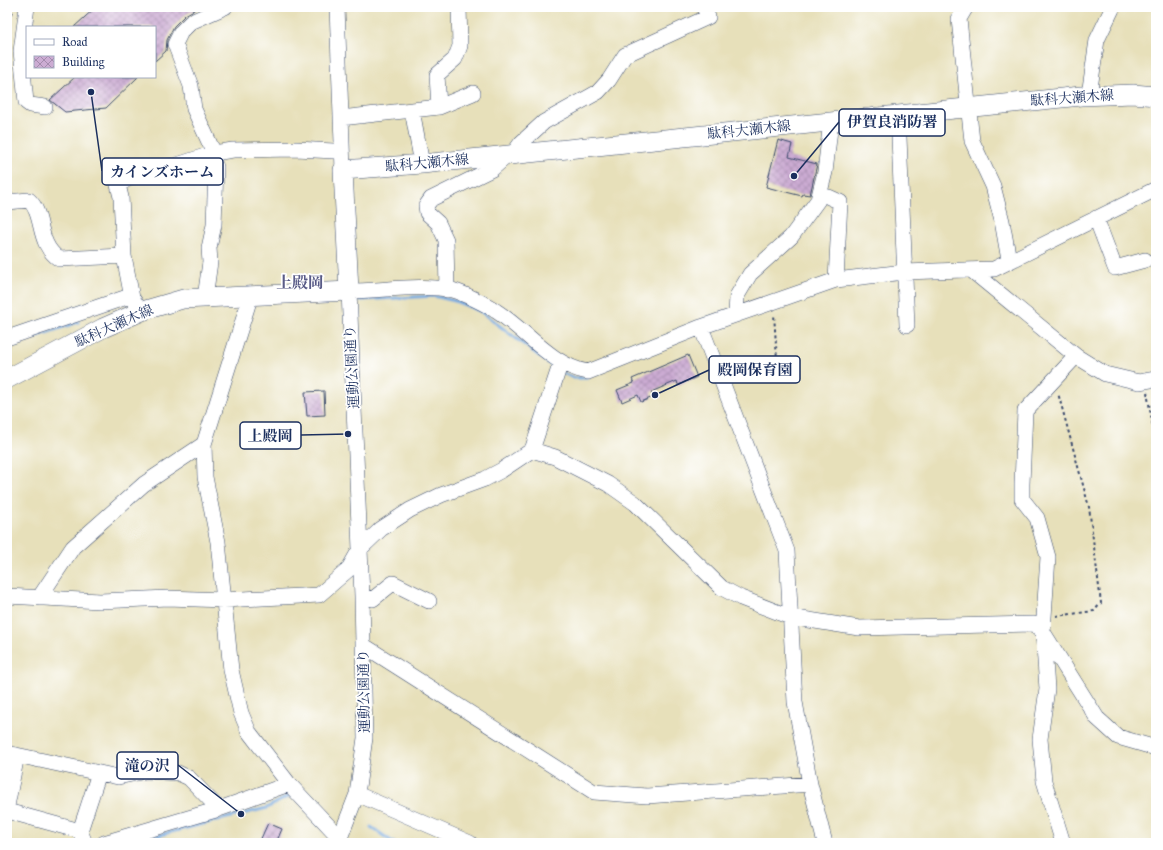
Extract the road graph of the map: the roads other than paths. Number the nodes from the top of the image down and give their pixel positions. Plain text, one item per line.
1 (27, 7) edge
2 (225, 7) edge
3 (337, 7) edge
4 (459, 7) edge
5 (704, 7) edge
6 (966, 7) edge
7 (1113, 7) edge
8 (473, 93) dead end
9 (1089, 95) junction
10 (1156, 96) edge
11 (969, 106) junction
12 (45, 107) dead end
13 (439, 107) junction
14 (412, 110) junction
15 (898, 114) junction
16 (341, 118) junction
17 (831, 121) junction
18 (334, 152) dead end
19 (213, 154) junction
20 (511, 155) junction
21 (422, 164) junction
22 (343, 170) junction
23 (1156, 189) edge
24 (829, 197) dead end
25 (7, 202) edge
26 (1096, 218) junction
27 (124, 256) junction
28 (1009, 260) junction
29 (1145, 260) dead end
30 (971, 270) junction
31 (904, 277) junction
32 (836, 280) junction
33 (447, 290) junction
34 (349, 291) junction
35 (251, 295) junction
36 (205, 298) junction
37 (137, 304) junction
38 (736, 314) junction
39 (907, 325) dead end
40 (701, 327) junction
41 (7, 338) edge
42 (1076, 356) junction
43 (560, 362) junction
44 (7, 379) edge
45 (1150, 380) edge
46 (204, 444) junction
47 (532, 450) junction
48 (360, 549) junction
49 (7, 596) edge
50 (362, 596) junction
51 (39, 598) junction
52 (224, 600) junction
53 (429, 601) dead end
54 (790, 617) junction
55 (1043, 625) junction
56 (363, 645) junction
57 (1156, 748) edge
58 (12, 754) edge
59 (99, 773) junction
60 (289, 784) junction
61 (810, 784) junction
62 (357, 794) junction
63 (7, 806) edge
64 (219, 809) junction
65 (7, 811) edge
66 (83, 837) edge
67 (339, 841) edge
68 (109, 842) edge
69 (470, 843) edge
70 (825, 843) edge
71 (1063, 843) edge

1 - 12 street
2 - 19 street
3 - 16 street, 運動公園通り
4 - 13 street
5 - 20 street
6 - 11 street
7 - 9 street
8 - 13 street
9 - 10 main road, 駄科大瀬木線
9 - 11 main road, 駄科大瀬木線
11 - 15 main road, 駄科大瀬木線
11 - 28 street
13 - 14 street
14 - 16 street
14 - 21 street
15 - 17 main road, 駄科大瀬木線
15 - 31 street
16 - 22 street, 運動公園通り
17 - 20 main road, 駄科大瀬木線
17 - 38 street
18 - 19 street
19 - 27 street
19 - 36 street
20 - 21 main road, 駄科大瀬木線
20 - 33 street
21 - 22 main road, 駄科大瀬木線
22 - 34 main road, 運動公園通り
23 - 26 street
24 - 32 street
25 - 27 street
26 - 28 street
26 - 29 street
27 - 37 street
28 - 30 street
30 - 31 street
30 - 42 street
31 - 32 street
31 - 39 street
32 - 38 street
33 - 34 street
33 - 43 street
34 - 35 main road, 駄科大瀬木線
34 - 48 street, 運動公園通り
35 - 36 main road, 駄科大瀬木線
35 - 46 street
36 - 37 main road, 駄科大瀬木線
37 - 41 street
37 - 44 main road, 駄科大瀬木線
38 - 40 street
40 - 43 street
40 - 54 street
42 - 45 street
42 - 55 street
43 - 47 street
46 - 51 street
46 - 52 street
47 - 48 street
47 - 54 street
48 - 50 street, 運動公園通り
48 - 52 street
49 - 51 street
50 - 53 street
50 - 56 street, 運動公園通り
51 - 52 street
52 - 60 street
54 - 55 street
54 - 61 street
55 - 57 street
55 - 71 street
56 - 61 street
56 - 62 street, 運動公園通り
58 - 59 street
58 - 63 street
59 - 64 street
59 - 66 street
60 - 64 street
60 - 67 street
61 - 70 street
62 - 67 street, 運動公園通り
62 - 69 street
64 - 68 street
65 - 66 street

